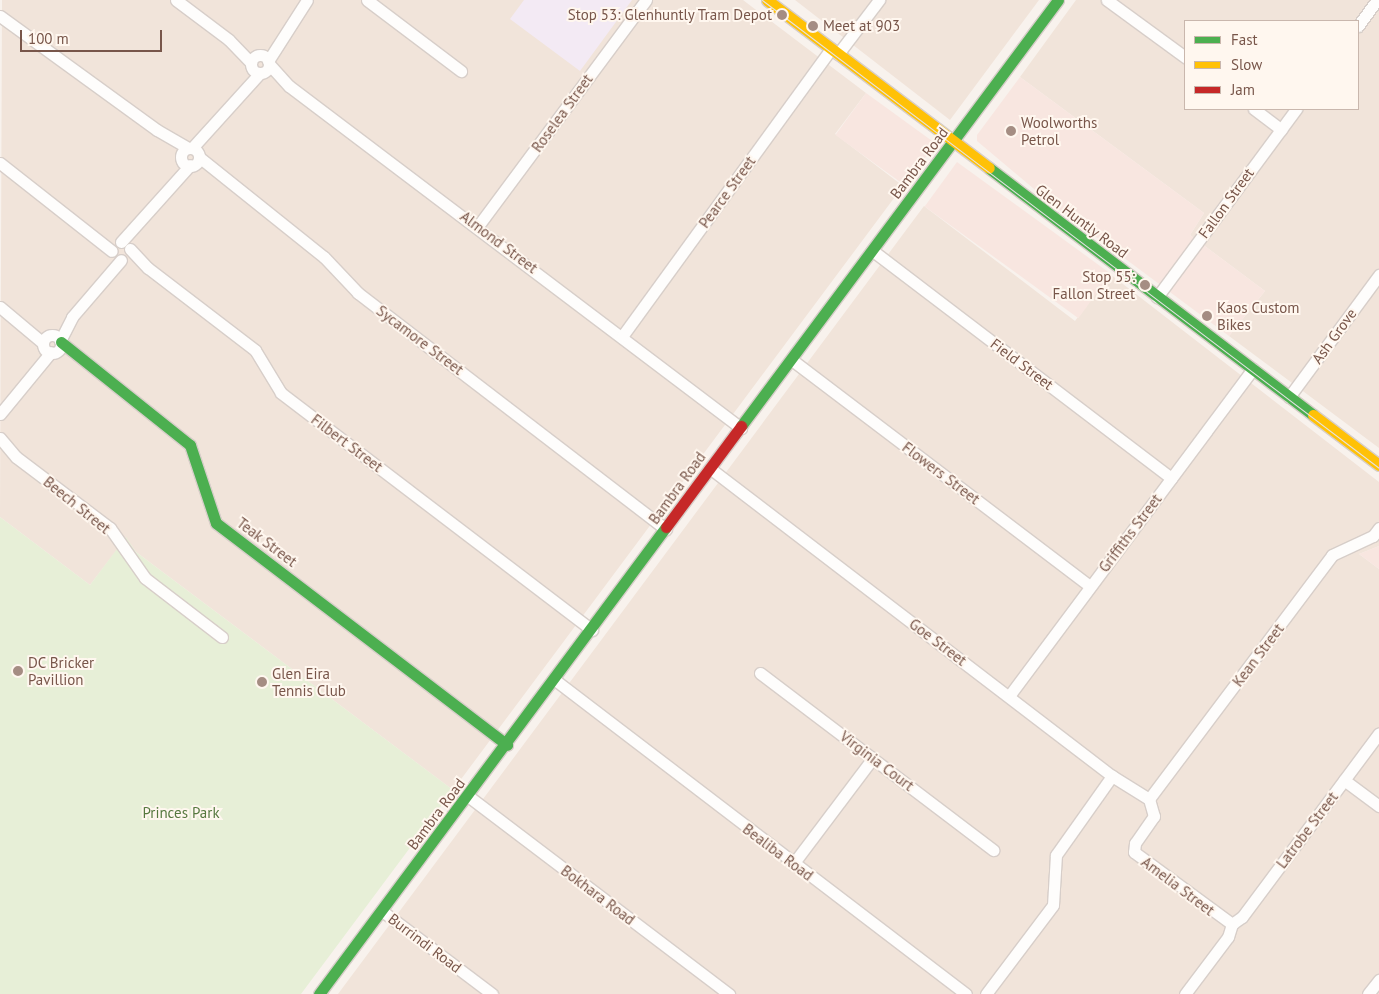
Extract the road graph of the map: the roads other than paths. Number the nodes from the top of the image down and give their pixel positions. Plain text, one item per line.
1 (176, 0) edge
2 (307, 0) edge
3 (367, 0) edge
4 (646, 0) edge
5 (767, 0) edge
6 (879, 0) edge
7 (1058, 0) edge
8 (1107, 0) edge
9 (1377, 0) edge
10 (0, 6) edge
11 (0, 16) edge
12 (1359, 25) edge
13 (25, 30) junction
14 (835, 52) junction
15 (1184, 56) edge
16 (260, 64) junction
17 (461, 71) dead end
18 (1255, 110) edge
19 (1295, 110) edge
20 (1281, 129) junction
21 (954, 142) junction
22 (191, 156) junction
23 (0, 163) edge
24 (478, 226) junction
25 (121, 250) junction
26 (873, 251) junction
27 (1379, 275) edge
28 (1157, 297) junction
29 (0, 307) edge
30 (623, 335) junction
31 (52, 343) junction
32 (792, 360) junction
33 (1253, 370) junction
34 (1289, 397) junction
35 (0, 414) edge
36 (743, 425) junction
37 (0, 438) edge
38 (0, 451) edge
39 (16, 457) junction
40 (1379, 465) edge
41 (711, 469) junction
42 (1171, 478) junction
43 (668, 526) junction
44 (1379, 528) edge
45 (1090, 586) junction
46 (594, 627) junction
47 (222, 637) dead end
48 (760, 673) dead end
49 (553, 683) junction
50 (1009, 696) junction
51 (1379, 733) edge
52 (508, 742) junction
53 (872, 758) junction
54 (1112, 776) junction
55 (1344, 780) junction
56 (468, 796) junction
57 (1149, 798) junction
58 (1379, 806) edge
59 (993, 850) dead end
60 (794, 864) junction
61 (382, 911) junction
62 (1232, 924) junction
63 (1379, 980) edge
64 (320, 994) edge
65 (492, 994) edge
66 (729, 994) edge
67 (966, 994) edge
68 (986, 994) edge
69 (1185, 994) edge
70 (1368, 994) edge

1 - 16 street, Almond Street
2 - 16 street
3 - 17 street
4 - 24 street, Roselea Street
5 - 14 street, Glen Huntly Road
6 - 14 street, Pearce Street
7 - 21 street, Bambra Road
8 - 15 street
9 - 12 street
10 - 13 street, Sycamore Street
11 - 13 street, Sycamore Street
13 - 22 street, Sycamore Street
14 - 21 street, Glen Huntly Road
14 - 30 street, Pearce Street
16 - 22 street
16 - 24 street, Almond Street
18 - 20 street
19 - 20 street, Fallon Street
20 - 28 street, Fallon Street
21 - 26 street, Bambra Road
21 - 28 street, Glen Huntly Road
22 - 25 street
22 - 43 street, Sycamore Street
23 - 25 street, Filbert Street
24 - 30 street, Almond Street
25 - 31 street
25 - 46 street, Filbert Street
26 - 32 street, Bambra Road
26 - 42 street, Field Street
27 - 34 street, Ash Grove
28 - 33 street, Glen Huntly Road
29 - 31 street, Teak Street
30 - 36 street, Almond Street
31 - 35 street
31 - 52 street, Teak Street
32 - 36 street, Bambra Road
32 - 45 street, Flowers Street
33 - 34 street, Glen Huntly Road
33 - 42 street, Griffiths Street
34 - 40 street, Glen Huntly Road
36 - 41 street, Bambra Road
37 - 39 street, Beech Street
38 - 39 street, Beech Street
39 - 47 street, Beech Street
41 - 43 street, Bambra Road
41 - 50 street, Goe Street
42 - 45 street, Griffiths Street
43 - 46 street, Bambra Road
44 - 57 street, Kean Street
45 - 50 street, Griffiths Street
46 - 49 street, Bambra Road
48 - 53 street, Virginia Court
49 - 52 street, Bambra Road
49 - 60 street, Bealiba Road
50 - 54 street, Goe Street
51 - 55 street, Latrobe Street
52 - 56 street, Bambra Road
53 - 59 street, Virginia Court
53 - 60 street
54 - 57 street, Goe Street
54 - 68 street
55 - 58 street
55 - 62 street, Latrobe Street
56 - 61 street, Bambra Road
56 - 66 street, Bokhara Road
57 - 62 street, Amelia Street
60 - 67 street, Bealiba Road
61 - 64 street, Bambra Road
61 - 65 street, Burrindi Road
62 - 69 street
63 - 70 street

